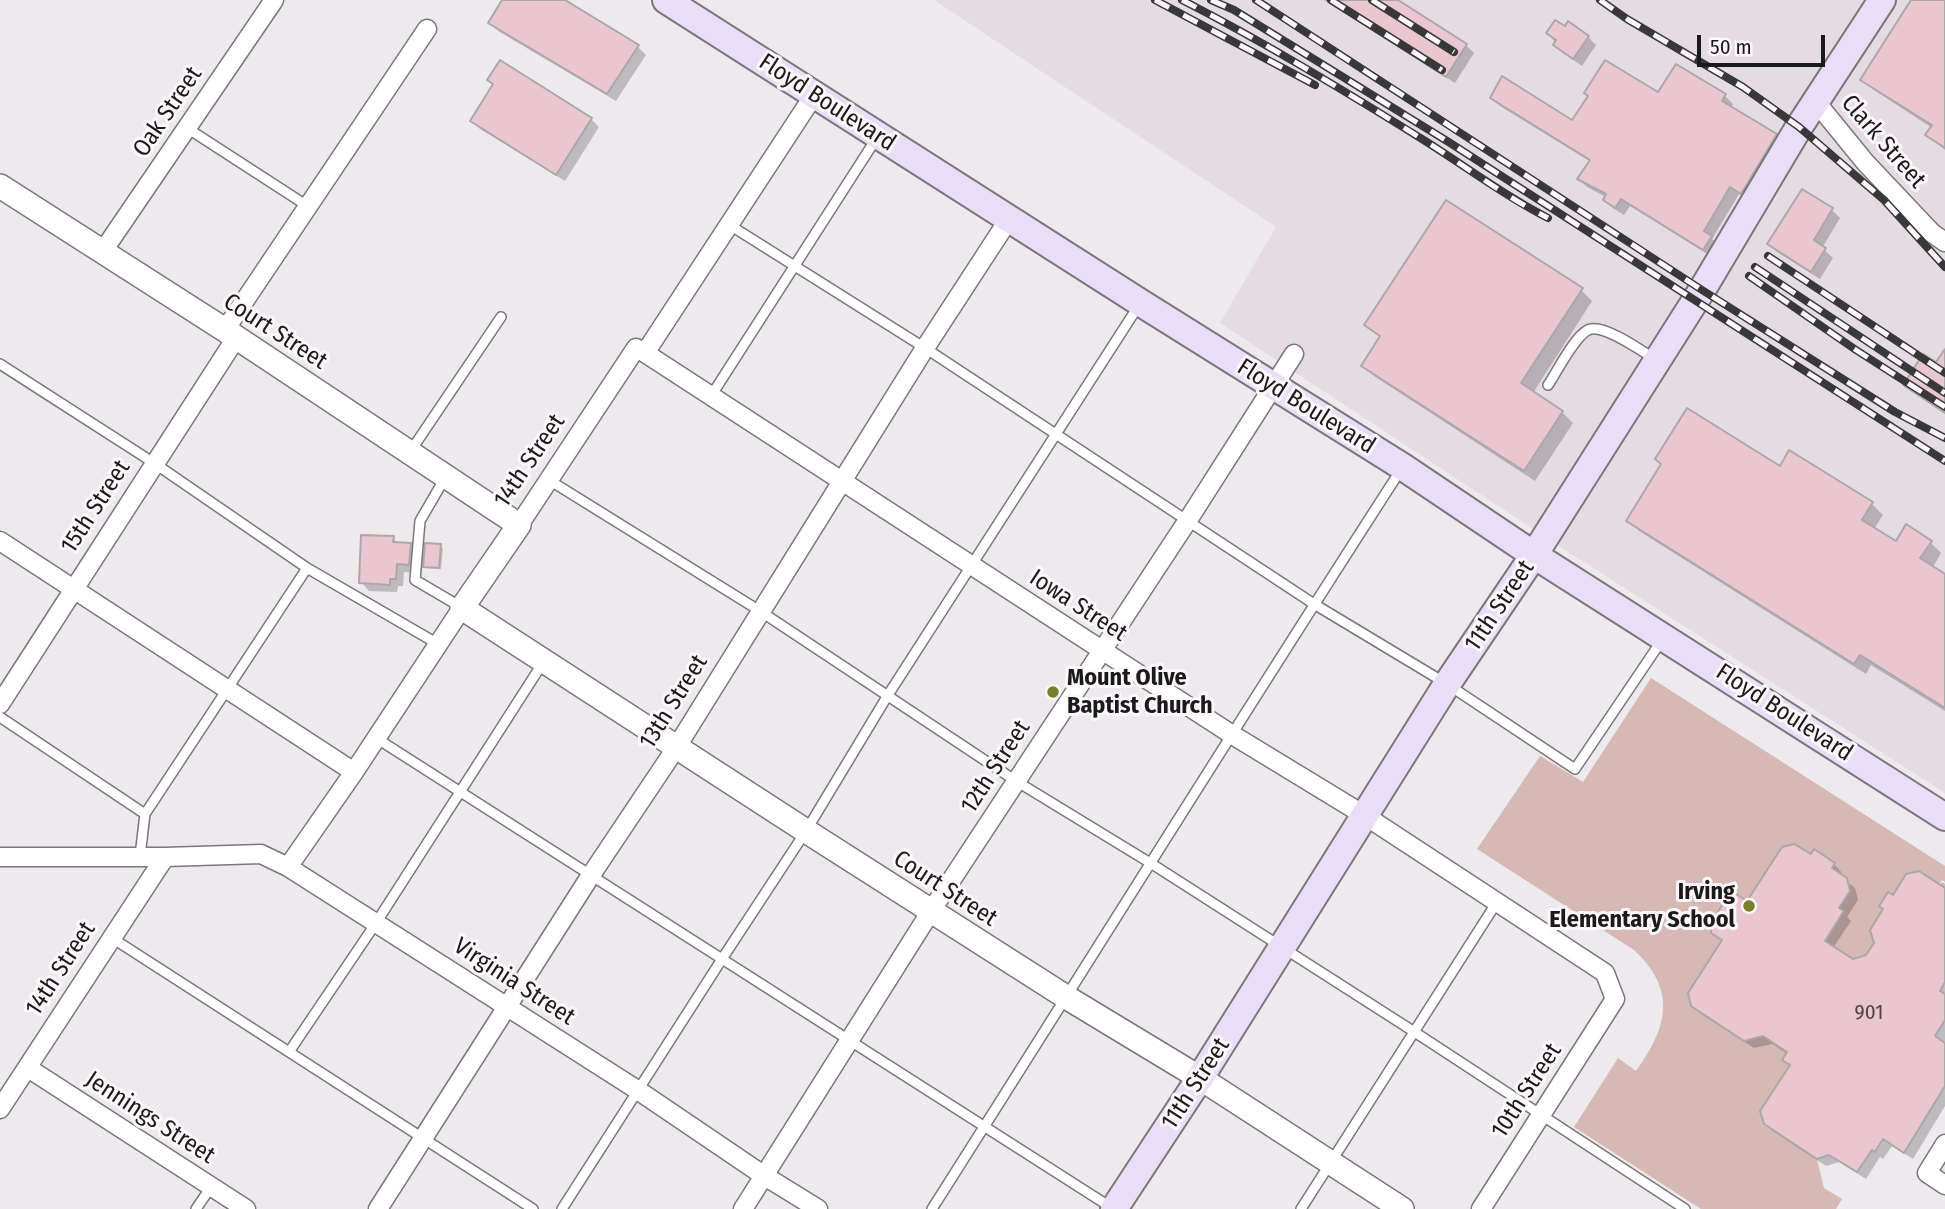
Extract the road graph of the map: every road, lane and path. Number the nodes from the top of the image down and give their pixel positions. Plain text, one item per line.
1 (274, 0) edge
2 (666, 0) edge
3 (1882, 0) edge
4 (427, 29) dead end
5 (814, 95) junction
6 (1816, 102) junction
7 (187, 128) junction
8 (878, 136) junction
9 (0, 186) edge
10 (309, 207) junction
11 (1009, 219) junction
12 (728, 224) junction
13 (1945, 242) edge
14 (103, 251) junction
15 (795, 265) junction
16 (1140, 303) junction
17 (502, 317) dead end
18 (231, 334) junction
19 (925, 348) junction
20 (645, 353) junction
21 (1294, 354) dead end
22 (1657, 360) junction
23 (0, 364) edge
24 (1548, 385) dead end
25 (1273, 387) junction
26 (711, 396) junction
27 (1056, 434) junction
28 (411, 452) junction
29 (154, 463) junction
30 (1403, 467) junction
31 (446, 475) junction
32 (549, 481) junction
33 (843, 481) junction
34 (1188, 520) junction
35 (519, 524) junction
36 (0, 541) edge
37 (1534, 555) junction
38 (972, 566) junction
39 (307, 568) junction
40 (73, 588) junction
41 (1314, 604) junction
42 (462, 608) junction
43 (760, 611) junction
44 (1665, 636) junction
45 (438, 644) junction
46 (1102, 650) junction
47 (544, 661) junction
48 (1447, 684) junction
49 (228, 690) junction
50 (888, 695) junction
51 (0, 704) edge
52 (0, 718) edge
53 (1231, 734) junction
54 (376, 738) junction
55 (676, 747) junction
56 (354, 772) junction
57 (1016, 781) junction
58 (461, 793) junction
59 (145, 814) junction
60 (1364, 815) junction
61 (1945, 817) edge
62 (806, 831) junction
63 (140, 856) junction
64 (0, 857) edge
65 (165, 857) junction
66 (1152, 864) junction
67 (288, 867) junction
68 (591, 874) junction
69 (1497, 902) junction
70 (931, 911) junction
71 (376, 923) junction
72 (112, 939) junction
73 (1282, 947) junction
74 (722, 958) junction
75 (1066, 997) junction
76 (1615, 999) joint
77 (508, 1006) junction
78 (1413, 1031) junction
79 (850, 1041) junction
80 (289, 1052) junction
81 (28, 1068) junction
82 (1200, 1079) junction
83 (639, 1091) junction
84 (0, 1109) edge
85 (1541, 1114) junction
86 (985, 1126) junction
87 (423, 1138) junction
88 (1945, 1144) edge
89 (1330, 1163) junction
90 (763, 1175) junction
91 (1945, 1185) edge
92 (211, 1187) junction
93 (1674, 1206) edge
94 (196, 1209) edge
95 (246, 1209) edge
96 (377, 1209) edge
97 (533, 1209) edge
98 (562, 1209) edge
99 (743, 1209) edge
100 (818, 1209) edge
101 (932, 1209) edge
102 (1114, 1209) edge
103 (1301, 1209) edge
104 (1402, 1209) edge
105 (1481, 1209) edge
106 (1685, 1209) edge

1 - 7 street, Oak Street
2 - 5 main road, Floyd Boulevard
3 - 6 main road, 11th Street
4 - 10 street, 15th Street
5 - 8 main road, Floyd Boulevard
5 - 12 street, 14th Street
6 - 13 street, Clark Street
6 - 22 main road, 11th Street
7 - 10 lane
7 - 14 street, Oak Street
8 - 11 main road, Floyd Boulevard
8 - 15 lane
9 - 14 street, Court Street
10 - 18 street, 15th Street
11 - 16 main road, Floyd Boulevard
11 - 19 street, 13th Street
12 - 15 lane
12 - 20 street, 14th Street
14 - 18 street, Court Street
15 - 19 lane
15 - 26 lane
16 - 25 main road, Floyd Boulevard
16 - 27 lane
17 - 28 lane
18 - 28 street, Court Street
18 - 29 street, 15th Street
19 - 27 lane
19 - 33 street, 13th Street
20 - 26 street, Iowa Street
20 - 32 street, 14th Street
21 - 25 street, 12th Street
22 - 24 lane
22 - 37 main road, 11th Street
23 - 29 lane
25 - 30 main road, Floyd Boulevard
25 - 34 street, 12th Street
26 - 33 street, Iowa Street
27 - 34 lane
27 - 38 lane
28 - 31 street, Court Street
29 - 39 lane
29 - 40 street, 15th Street
30 - 37 main road, Floyd Boulevard
30 - 41 lane
31 - 35 street, Court Street
31 - 42 lane
32 - 35 street, 14th Street
32 - 43 lane
33 - 38 street, Iowa Street
33 - 43 street, 13th Street
34 - 41 lane
34 - 46 street, 12th Street
35 - 42 street, 14th Street
36 - 40 street
37 - 44 main road, Floyd Boulevard
37 - 48 main road, 11th Street
38 - 46 street, Iowa Street
38 - 50 lane
39 - 45 lane
39 - 49 lane
40 - 49 street
40 - 51 street, 15th Street
41 - 48 lane
41 - 53 lane
42 - 45 street, 14th Street
42 - 47 street, Court Street
43 - 50 lane
43 - 55 street, 13th Street
44 - 48 lane
44 - 61 main road, Floyd Boulevard
45 - 54 street, 14th Street
46 - 53 street, Iowa Street
46 - 57 street, 12th Street
47 - 55 street, Court Street
47 - 58 lane
48 - 60 main road, 11th Street
49 - 56 street
49 - 59 lane
50 - 57 lane
50 - 62 lane
52 - 59 lane
53 - 60 street, Iowa Street
53 - 66 lane
54 - 56 street, 14th Street
54 - 58 lane
55 - 62 street, Court Street
55 - 68 street, 13th Street
56 - 67 street, 14th Street
57 - 66 lane
57 - 70 street, 12th Street
58 - 68 lane
58 - 71 lane
59 - 63 lane
60 - 69 street, Iowa Street
60 - 73 main road, 11th Street
62 - 70 street, Court Street
62 - 74 lane
63 - 64 street, Virginia Street
63 - 65 street, Virginia Street
65 - 67 street, Virginia Street
65 - 72 street, 14th Street
66 - 73 lane
66 - 75 lane
67 - 71 street, Virginia Street
68 - 74 lane
68 - 77 street, 13th Street
69 - 76 street, Iowa Street
69 - 78 lane
70 - 75 street, Court Street
70 - 79 street, 12th Street
71 - 77 street, Virginia Street
71 - 80 lane
72 - 80 lane
72 - 81 street, 14th Street
73 - 78 lane
73 - 82 main road, 11th Street
74 - 79 lane
74 - 83 lane
75 - 82 street, Court Street
75 - 86 lane
76 - 85 street, 10th Street
77 - 83 street, Virginia Street
77 - 87 street, 13th Street
78 - 85 lane
78 - 89 lane
79 - 86 lane
79 - 90 street, 12th Street
80 - 87 lane
81 - 84 street, 14th Street
81 - 92 street, Jennings Street
82 - 89 street, Court Street
82 - 102 main road, 11th Street
83 - 90 street, Virginia Street
83 - 98 lane
85 - 93 lane
85 - 105 street, 10th Street
86 - 101 lane
86 - 102 lane
87 - 96 street, 13th Street
87 - 97 lane
88 - 91 street
89 - 103 lane
89 - 104 street, Court Street
90 - 99 street, 12th Street
90 - 100 street, Virginia Street
92 - 94 lane
92 - 95 street, Jennings Street
93 - 106 lane

